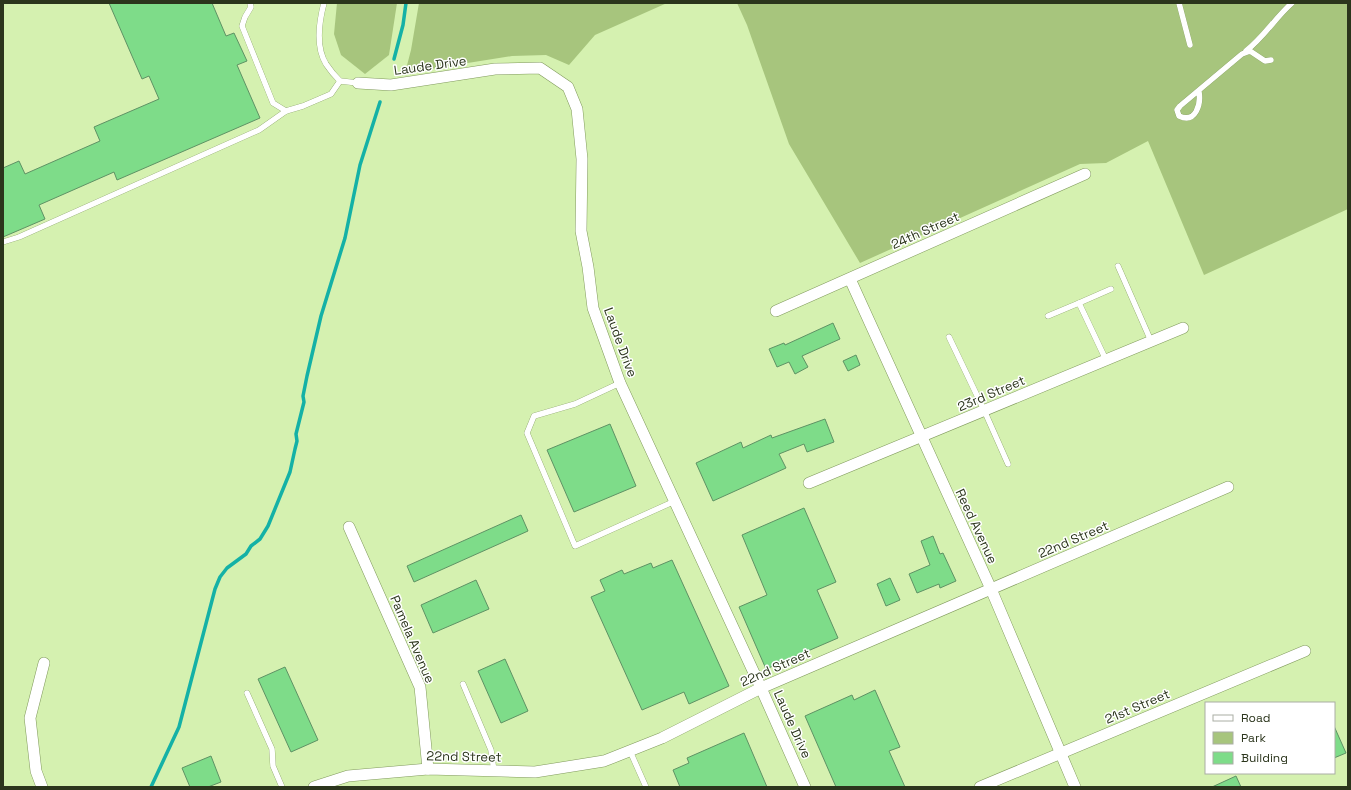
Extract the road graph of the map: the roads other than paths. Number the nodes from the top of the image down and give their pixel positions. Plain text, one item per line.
1 (250, 3) edge
2 (324, 3) edge
3 (1179, 3) edge
4 (1292, 3) edge
5 (1190, 45) dead end
6 (1242, 54) junction
7 (1271, 60) dead end
8 (340, 81) junction
9 (358, 83) joint
10 (1199, 92) dead end
11 (286, 111) junction
12 (1085, 174) dead end
13 (3, 242) edge
14 (1118, 266) dead end
15 (850, 278) junction
16 (1111, 289) dead end
17 (1079, 303) junction
18 (776, 311) dead end
19 (1048, 316) dead end
20 (1183, 328) dead end
21 (949, 337) dead end
22 (1151, 341) junction
23 (1106, 360) junction
24 (620, 383) junction
25 (984, 410) junction
26 (921, 437) junction
27 (1008, 464) dead end
28 (810, 483) dead end
29 (1228, 487) dead end
30 (676, 501) junction
31 (349, 527) dead end
32 (991, 589) junction
33 (1305, 651) dead end
34 (44, 663) dead end
35 (463, 684) dead end
36 (761, 688) junction
37 (247, 693) dead end
38 (630, 751) junction
39 (1061, 753) junction
40 (428, 769) junction
41 (494, 771) junction
42 (42, 787) edge
43 (282, 787) edge
44 (314, 787) edge
45 (646, 787) edge
46 (805, 787) edge
47 (980, 787) edge
48 (1075, 787) edge

1 - 11 lane
2 - 8 lane
3 - 5 lane
4 - 6 lane
6 - 7 lane
6 - 10 lane
8 - 9 lane
8 - 11 lane
9 - 24 street, Laude Drive
11 - 13 lane
12 - 15 street, 24th Street
14 - 22 lane
15 - 18 street, 24th Street
15 - 26 street, Reed Avenue
16 - 17 lane
17 - 19 lane
17 - 23 lane
20 - 22 street, 23rd Street
21 - 25 lane
22 - 23 street, 23rd Street
23 - 25 street, 23rd Street
24 - 30 street, Laude Drive
24 - 30 lane
25 - 26 street, 23rd Street
25 - 27 lane
26 - 28 street, 23rd Street
26 - 32 street, Reed Avenue
29 - 32 street, 22nd Street
30 - 36 street, Laude Drive
31 - 40 street, Pamela Avenue
32 - 36 street, 22nd Street
32 - 39 street, Reed Avenue
33 - 39 street, 21st Street
34 - 42 street
35 - 41 lane
36 - 38 street, 22nd Street
36 - 46 street, Laude Drive
37 - 43 lane
38 - 41 street, 22nd Street
38 - 45 lane
39 - 47 street, 21st Street
39 - 48 street, Reed Avenue
40 - 41 street, 22nd Street
40 - 44 street, 22nd Street

